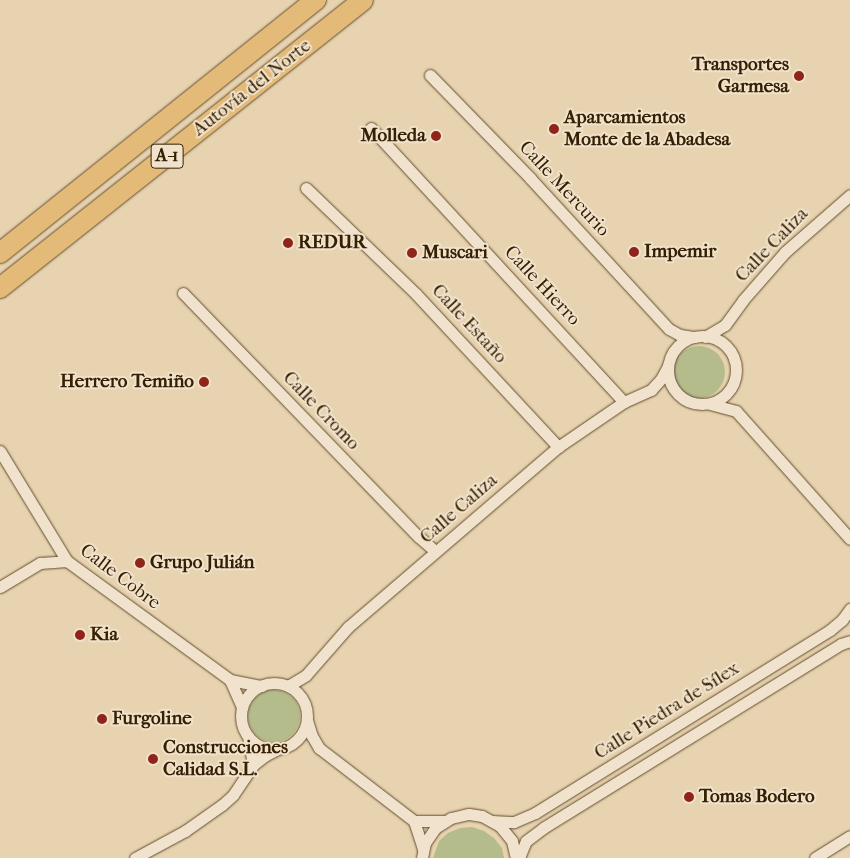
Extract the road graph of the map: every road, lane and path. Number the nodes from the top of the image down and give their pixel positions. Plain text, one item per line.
1 (316, 0) edge
2 (363, 0) edge
3 (430, 75) dead end
4 (372, 128) dead end
5 (306, 188) dead end
6 (850, 195) edge
7 (0, 253) edge
8 (0, 288) edge
9 (183, 293) dead end
10 (725, 325) junction
11 (669, 329) junction
12 (700, 337) junction
13 (732, 355) junction
14 (669, 363) junction
15 (732, 385) junction
16 (651, 390) junction
17 (680, 397) junction
18 (624, 402) junction
19 (709, 404) junction
20 (736, 411) junction
21 (558, 447) junction
22 (0, 451) edge
23 (850, 539) edge
24 (435, 551) junction
25 (67, 561) junction
26 (0, 587) edge
27 (850, 609) edge
28 (850, 641) edge
29 (306, 675) junction
30 (230, 680) junction
31 (261, 686) junction
32 (288, 686) junction
33 (304, 701) junction
34 (242, 707) junction
35 (307, 720) junction
36 (248, 736) junction
37 (291, 744) junction
38 (319, 748) junction
39 (279, 749) junction
40 (253, 765) junction
41 (414, 821) junction
42 (445, 821) junction
43 (492, 821) junction
44 (850, 836) edge
45 (422, 853) edge
46 (135, 858) edge
47 (518, 858) edge
48 (815, 858) edge

1 - 7 highway, Autovía del Norte / A-1
2 - 8 highway, Autovía del Norte / A-1
3 - 11 street, Calle Mercurio
4 - 18 street, Calle Hierro
5 - 21 street, Calle Estaño
6 - 10 street, Calle Caliza
9 - 24 street, Calle Cromo
10 - 12 street, Calle Caliza
10 - 13 street
11 - 12 street, Calle Mercurio
11 - 14 street
12 - 13 street
12 - 14 street
13 - 15 street
14 - 16 street, Calle Caliza
14 - 17 street
15 - 19 street
15 - 20 street
16 - 17 street
16 - 18 street, Calle Caliza
17 - 19 street
18 - 21 street, Calle Caliza
19 - 20 street
20 - 23 street
21 - 24 street, Calle Caliza
22 - 25 street, Calle Cobre
24 - 29 street, Calle Caliza
25 - 26 street
25 - 30 street, Calle Cobre
27 - 43 street, Calle Piedra de Sílex
28 - 47 street, Calle Piedra de Sílex
29 - 32 street, Calle Caliza
29 - 33 street
30 - 31 street, Calle Cobre
30 - 34 street, Calle Cobre
31 - 32 street
31 - 34 street
32 - 33 street
33 - 35 street
34 - 36 street
35 - 37 street
35 - 38 street
36 - 39 street
36 - 40 street
37 - 38 street
37 - 39 street
38 - 41 street
39 - 40 street
40 - 46 street
41 - 42 street
41 - 45 street
42 - 43 street
42 - 45 street
43 - 47 street
44 - 48 street

